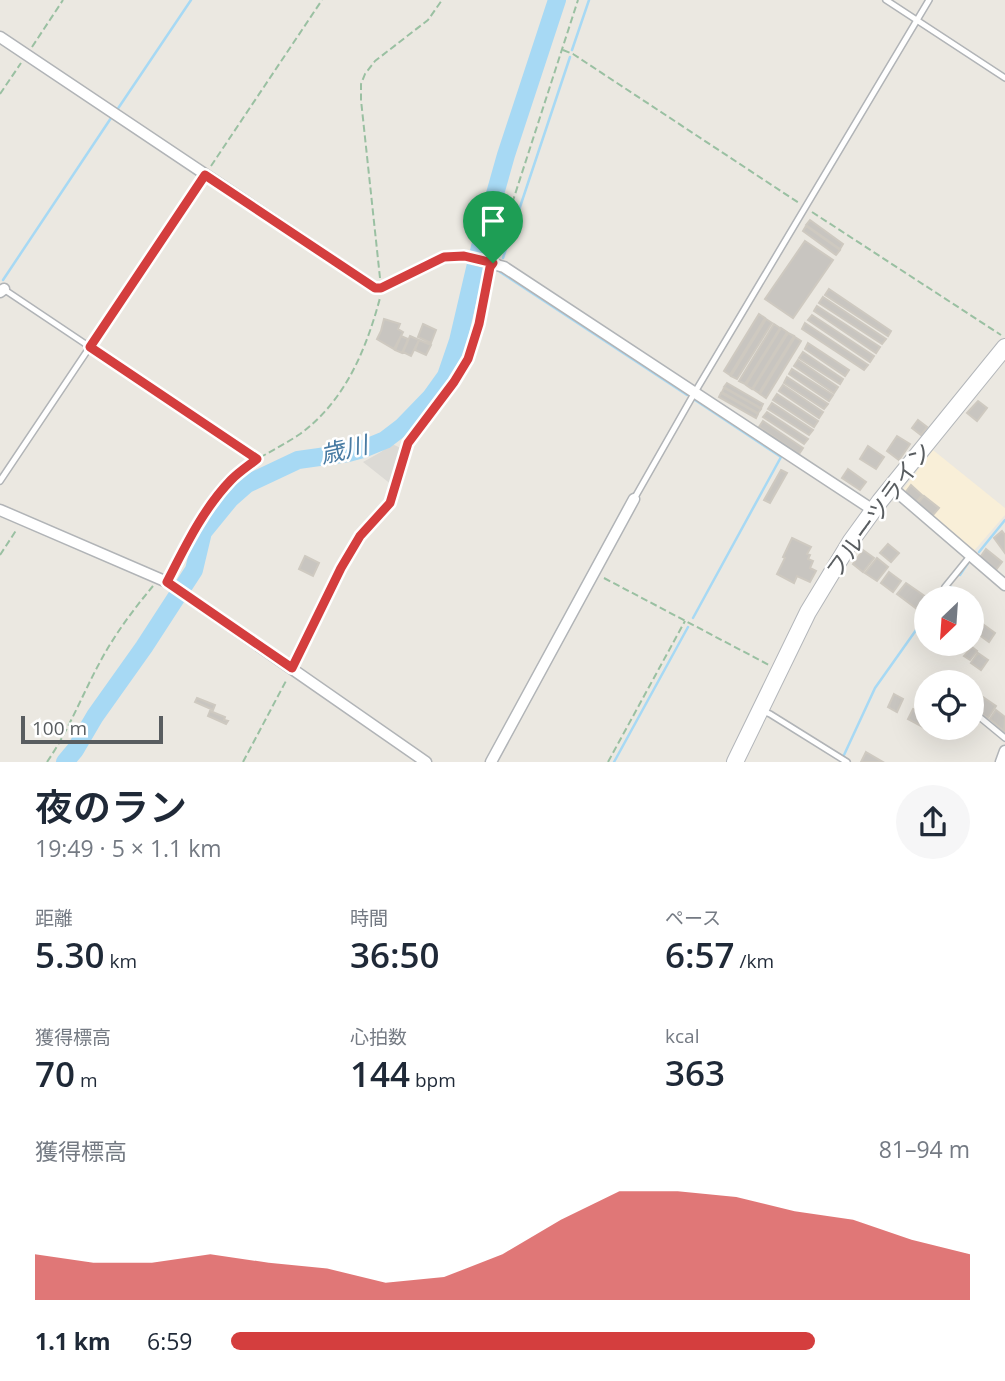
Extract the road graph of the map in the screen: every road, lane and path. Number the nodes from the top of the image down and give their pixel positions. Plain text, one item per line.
1 (322, 0) edge
2 (442, 0) edge
3 (579, 0) edge
4 (886, 0) edge
5 (929, 0) edge
6 (916, 20) junction
7 (0, 37) edge
8 (562, 49) junction
9 (1005, 78) edge
10 (205, 175) junction
11 (805, 207) junction
12 (493, 263) junction
13 (381, 288) junction
14 (1, 289) edge
15 (1005, 338) edge
16 (1005, 346) edge
17 (90, 347) junction
18 (695, 393) junction
19 (257, 459) junction
20 (0, 481) edge
21 (891, 487) junction
22 (634, 499) joint
23 (0, 510) edge
24 (873, 510) junction
25 (24, 520) junction
26 (0, 555) edge
27 (971, 555) junction
28 (593, 573) junction
29 (166, 582) junction
30 (1005, 585) edge
31 (946, 586) edge
32 (685, 621) junction
33 (292, 668) junction
34 (780, 671) junction
35 (761, 711) junction
36 (984, 721) edge
37 (1005, 738) edge
38 (1005, 751) edge
39 (47, 761) edge
40 (243, 761) edge
41 (426, 761) edge
42 (491, 761) edge
43 (608, 761) edge
44 (735, 761) edge
45 (847, 761) edge
46 (1001, 761) edge

1 - 10 path
2 - 13 path
3 - 8 path
4 - 6 lane
5 - 6 lane
6 - 9 lane
6 - 11 lane
7 - 10 street
8 - 11 path
8 - 12 path
10 - 13 street
10 - 17 lane
11 - 15 path
11 - 18 lane
12 - 13 street
12 - 18 street
12 - 33 path
13 - 19 path
14 - 17 lane
16 - 21 street, フルーツライン
17 - 19 path
17 - 20 lane
18 - 22 lane
18 - 24 street
19 - 29 path
21 - 24 street, フルーツライン
21 - 27 street
22 - 28 street
23 - 25 street
24 - 34 street, フルーツライン
25 - 26 path
25 - 29 street
27 - 30 street
27 - 31 lane
28 - 32 path
28 - 42 street
29 - 33 street
29 - 39 path
32 - 34 path
32 - 43 path
33 - 40 path
33 - 41 street
34 - 35 street, フルーツライン
35 - 44 street, フルーツライン
35 - 45 lane
36 - 37 lane
38 - 46 street

